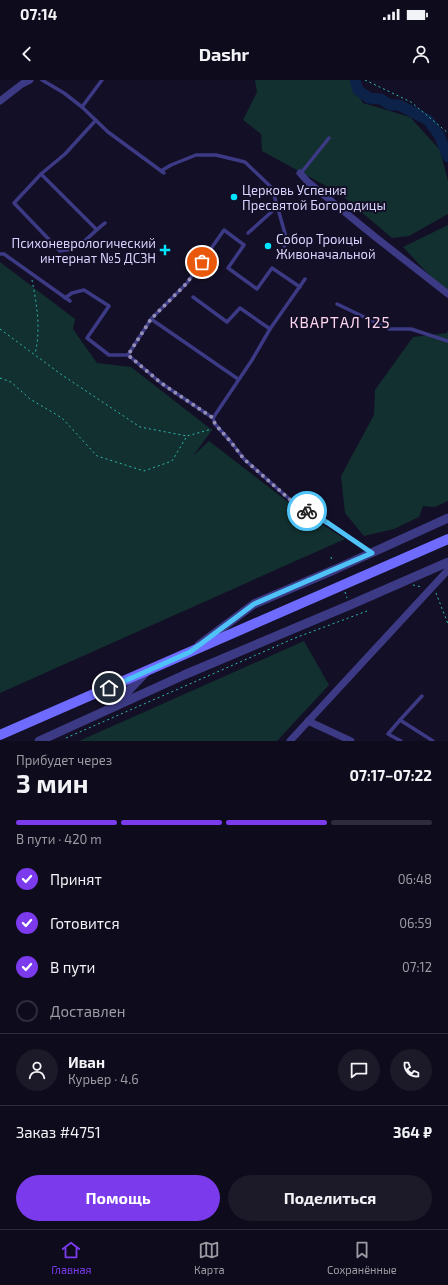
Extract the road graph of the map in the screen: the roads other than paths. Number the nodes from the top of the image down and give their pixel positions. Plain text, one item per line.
1 (30, 80) edge
2 (42, 80) edge
3 (102, 80) edge
4 (0, 101) edge
5 (82, 107) junction
6 (96, 120) junction
7 (329, 138) dead end
8 (300, 173) joint
9 (41, 174) junction
10 (277, 207) junction
11 (105, 223) dead end
12 (96, 229) junction
13 (248, 233) dead end
14 (0, 254) edge
15 (283, 255) dead end
16 (306, 279) dead end
17 (300, 287) junction
18 (448, 294) edge
19 (193, 297) dead end
20 (65, 298) junction
21 (70, 301) dead end
22 (337, 304) dead end
23 (151, 319) junction
24 (270, 329) junction
25 (448, 341) edge
26 (128, 355) junction
27 (238, 379) junction
28 (213, 418) junction
29 (448, 518) edge
30 (448, 539) edge
31 (372, 553) junction
32 (448, 562) edge
33 (448, 570) edge
34 (190, 652) junction
35 (148, 671) junction
36 (422, 696) dead end
37 (111, 708) junction
38 (400, 720) junction
39 (308, 721) junction
40 (0, 735) edge
41 (39, 741) edge
42 (290, 741) edge
43 (351, 741) edge
44 (401, 741) edge
45 (433, 741) edge

1 - 4 street
2 - 5 lane
3 - 5 lane
5 - 6 lane
6 - 9 lane
6 - 10 lane
7 - 8 lane
8 - 18 street
9 - 12 lane
9 - 12 lane
10 - 13 lane
10 - 15 lane
11 - 12 lane
14 - 20 lane
16 - 17 lane
17 - 23 lane
17 - 24 lane
19 - 24 lane
20 - 21 lane
20 - 26 lane
22 - 25 lane
23 - 26 lane
23 - 27 lane
24 - 27 lane
26 - 28 lane
27 - 28 lane
28 - 31 lane
29 - 31 street
30 - 34 main road
31 - 34 street
32 - 37 street
33 - 39 street
34 - 35 main road
35 - 37 street
35 - 40 main road
36 - 38 lane
37 - 41 street
38 - 44 lane
38 - 45 lane
39 - 42 street
39 - 43 street

